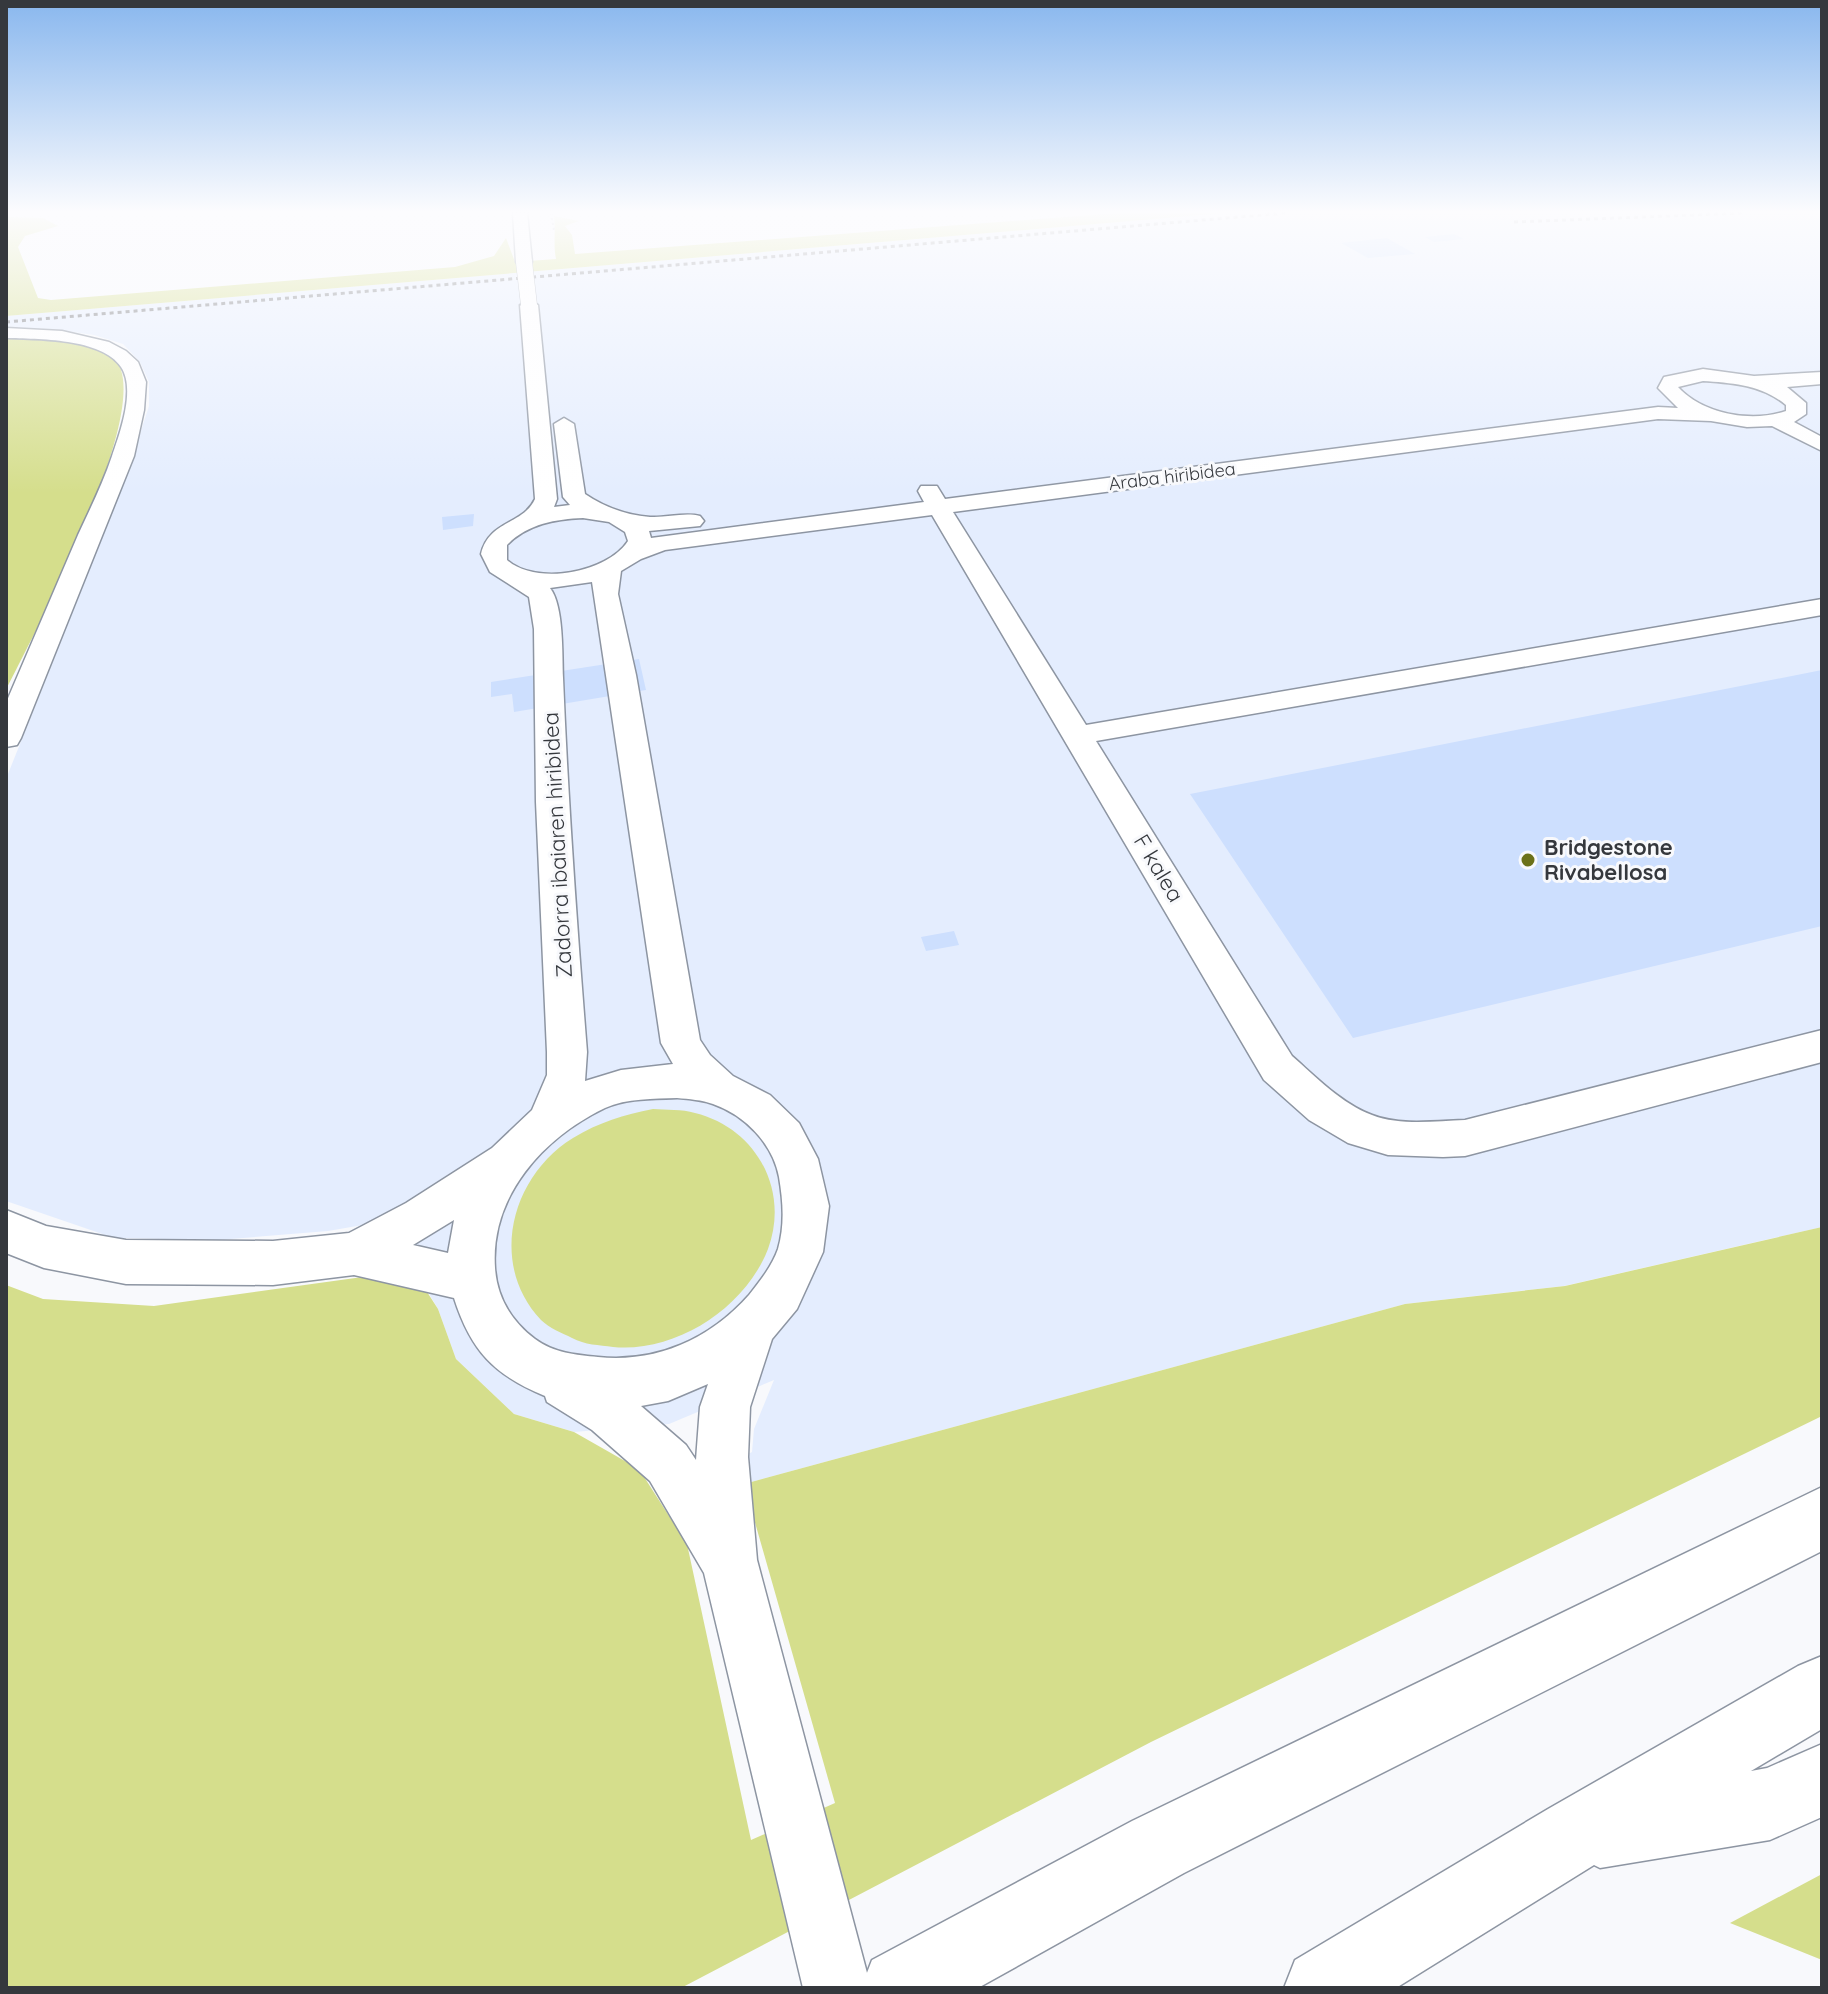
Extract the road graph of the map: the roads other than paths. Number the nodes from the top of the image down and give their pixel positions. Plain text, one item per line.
1 (529, 306) edge
2 (6, 333) edge
3 (1822, 378) edge
4 (1751, 381) junction
5 (1668, 388) junction
6 (1822, 392) edge
7 (562, 400) dead end
8 (1796, 403) junction
9 (1712, 415) junction
10 (1777, 421) junction
11 (1822, 445) edge
12 (934, 498) junction
13 (597, 512) junction
14 (626, 520) junction
15 (527, 521) junction
16 (634, 553) junction
17 (609, 570) junction
18 (521, 579) junction
19 (1822, 607) edge
20 (1079, 735) junction
21 (6, 738) edge
22 (1822, 1046) edge
23 (719, 1088) junction
24 (549, 1119) junction
25 (506, 1160) junction
26 (6, 1231) edge
27 (354, 1254) junction
28 (471, 1280) junction
29 (751, 1331) junction
30 (547, 1374) junction
31 (1822, 1518) edge
32 (729, 1560) junction
33 (1822, 1690) edge
34 (1822, 1780) edge
35 (1574, 1835) junction
36 (837, 1988) edge
37 (900, 1988) edge
38 (1323, 1988) edge

1 - 15 street, bridge
2 - 21 street
3 - 4 street
4 - 5 street, Araba hiribidea
4 - 8 street
5 - 9 street
5 - 12 street, Araba hiribidea
6 - 8 street
7 - 13 street
8 - 10 street
9 - 10 street
9 - 12 street, Araba hiribidea
10 - 11 street
12 - 14 street, Araba hiribidea
12 - 16 street, Araba hiribidea
12 - 20 street, F kalea
13 - 14 street, Araba hiribidea
13 - 15 street
14 - 16 street
15 - 18 street, Zadorra ibaiaren hiribidea
16 - 17 street, Araba hiribidea
17 - 18 street
17 - 23 street
18 - 24 street, Zadorra ibaiaren hiribidea
19 - 20 street
20 - 22 street, F kalea
23 - 24 street
23 - 29 street
24 - 25 street
25 - 27 street
25 - 28 street
26 - 27 street
27 - 28 street
28 - 30 street
29 - 30 street
29 - 32 street
30 - 32 street
31 - 37 highway
32 - 36 street
33 - 35 highway
34 - 35 highway
35 - 38 highway

